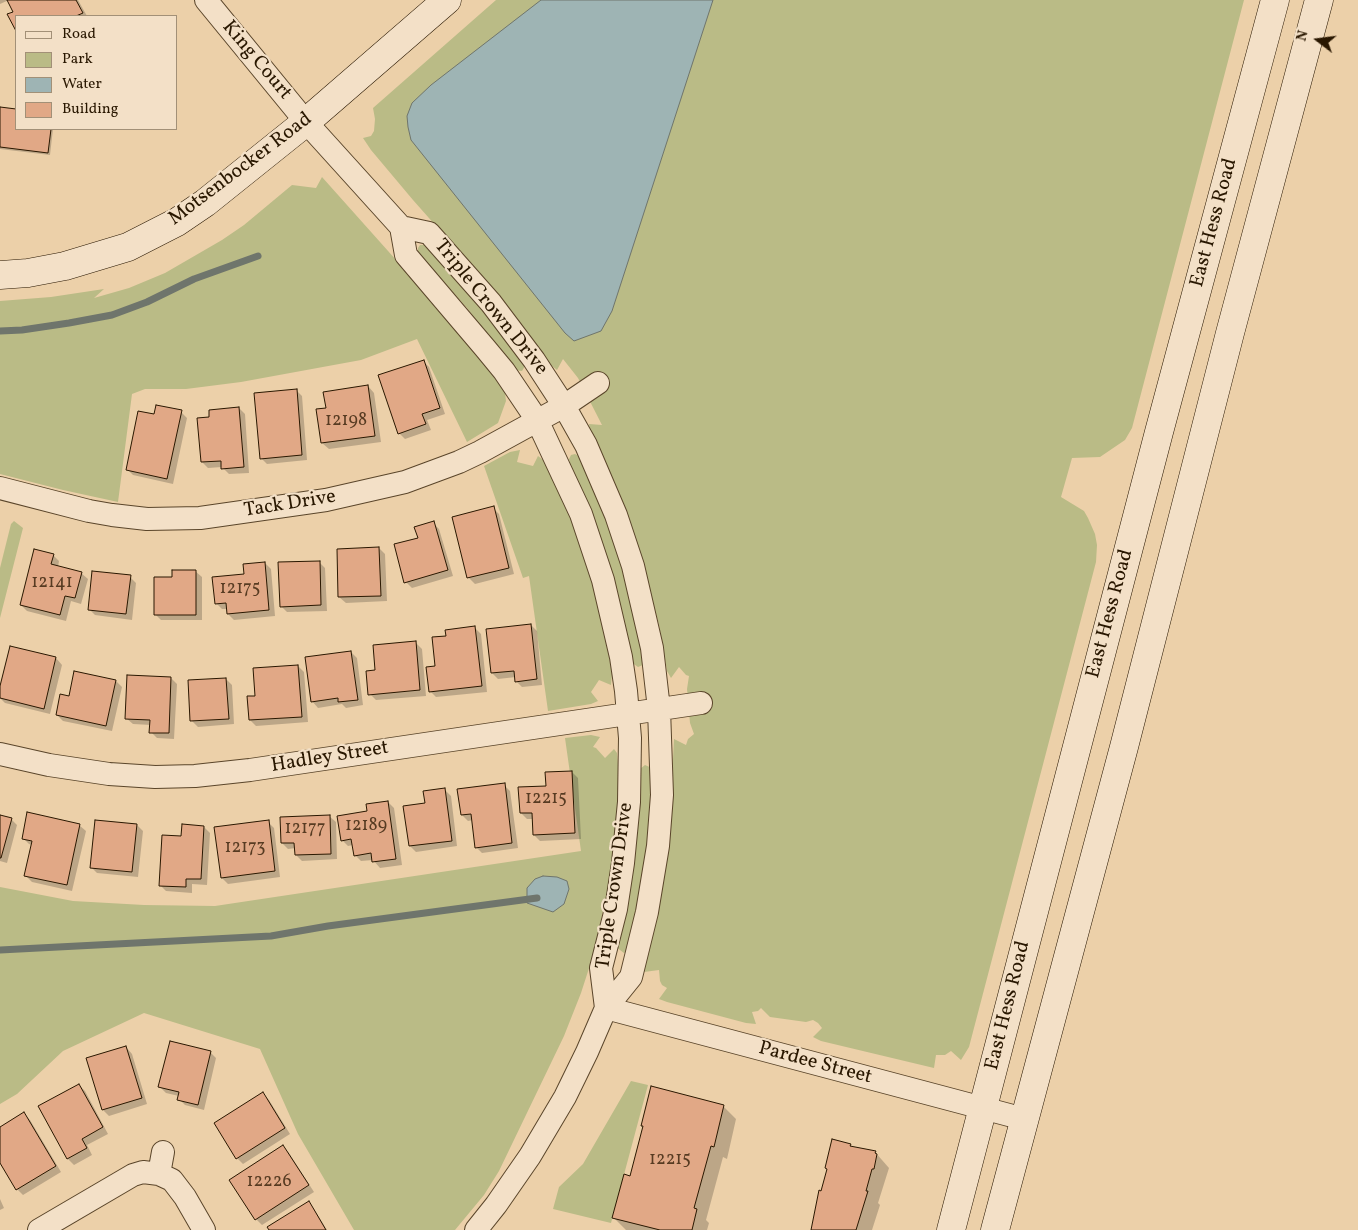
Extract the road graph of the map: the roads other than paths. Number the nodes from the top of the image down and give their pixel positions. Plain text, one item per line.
1 (206, 0) edge
2 (447, 0) edge
3 (1275, 0) edge
4 (1319, 0) edge
5 (306, 122) junction
6 (401, 227) junction
7 (0, 275) edge
8 (598, 383) dead end
9 (564, 406) junction
10 (537, 420) junction
11 (2, 495) edge
12 (702, 703) dead end
13 (659, 709) junction
14 (628, 714) junction
15 (0, 754) edge
16 (606, 1008) junction
17 (983, 1109) junction
18 (1024, 1119) junction
19 (39, 1230) edge
20 (204, 1230) edge
21 (476, 1230) edge
22 (951, 1230) edge
23 (995, 1230) edge

1 - 5 street, King Court
2 - 5 main road, Motsenbocker Road
3 - 17 main road, East Hess Road
4 - 18 main road
5 - 6 street
5 - 7 main road, Motsenbocker Road
6 - 9 street, Triple Crown Drive
6 - 10 street, Triple Crown Drive
8 - 9 street, Tack Drive
9 - 10 street, Tack Drive
9 - 13 street, Triple Crown Drive
10 - 11 street, Tack Drive
10 - 14 street, Triple Crown Drive
12 - 13 street, Hadley Street
13 - 14 street, Hadley Street
13 - 16 street, Triple Crown Drive
14 - 15 street, Hadley Street
14 - 16 street, Triple Crown Drive
16 - 17 street, Pardee Street
16 - 21 street, Triple Crown Drive
17 - 18 street, Pardee Street
17 - 22 main road, East Hess Road
18 - 23 main road
19 - 20 street

